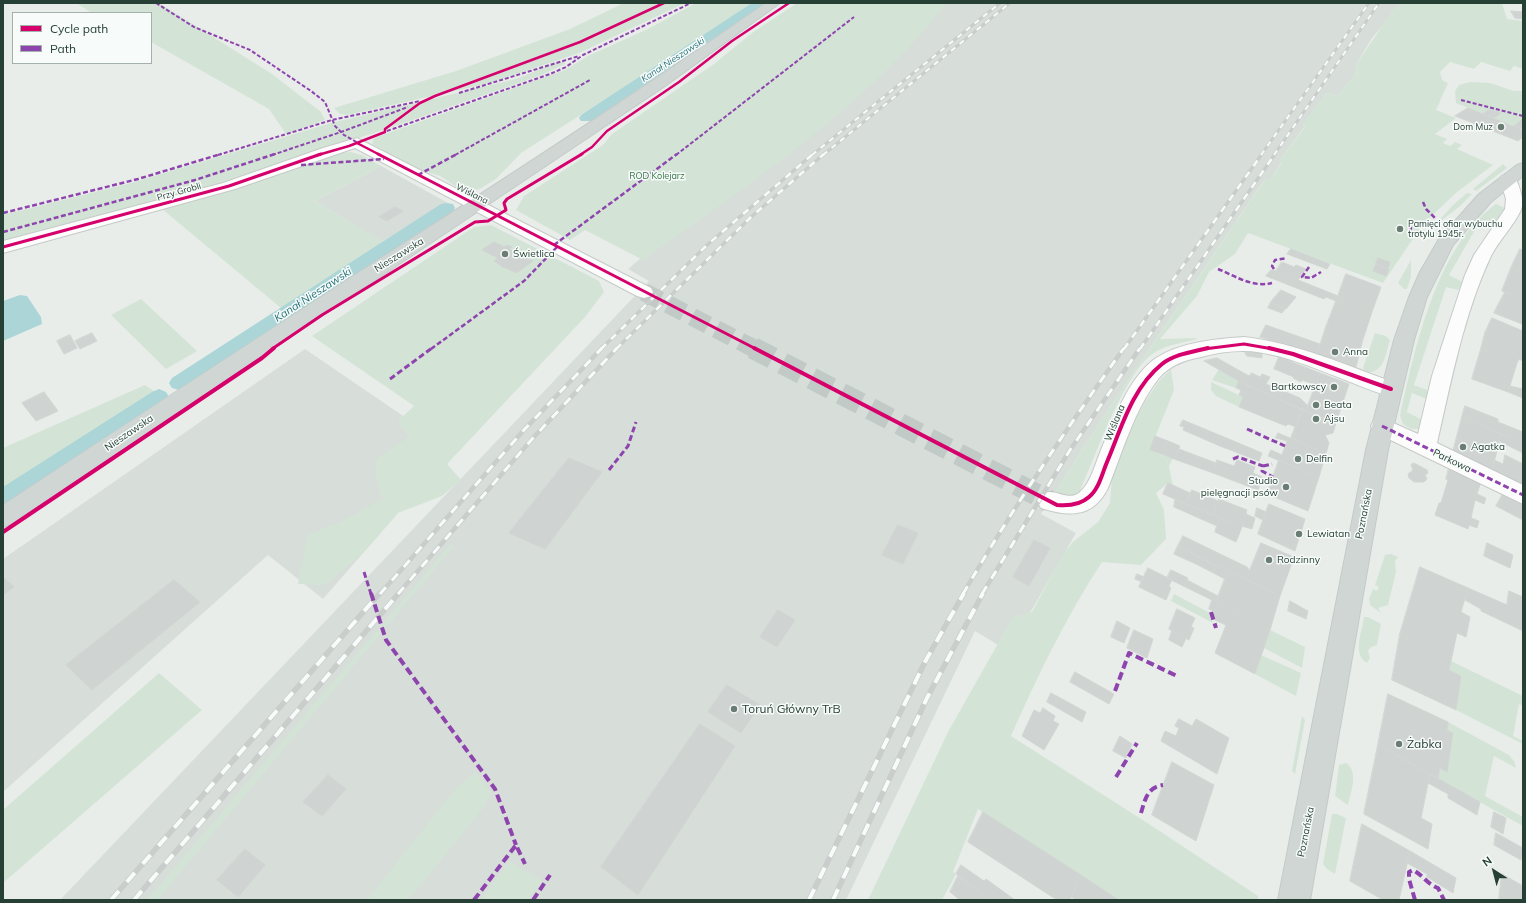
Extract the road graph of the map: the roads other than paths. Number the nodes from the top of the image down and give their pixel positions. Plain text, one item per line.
1 (774, 3) edge
2 (357, 143) joint
3 (1523, 168) edge
4 (1508, 180) junction
5 (476, 205) junction
6 (3, 247) edge
7 (644, 292) tunnel mouth
8 (1391, 389) junction
9 (1382, 426) junction
10 (1425, 448) junction
11 (1523, 496) edge
12 (1049, 501) tunnel mouth
13 (3, 517) edge
14 (1294, 900) edge

1 - 5 main road, Nieszawska
2 - 5 street, Wiślana
2 - 6 street, Przy Grobli
3 - 4 main road, Poznańska
4 - 8 main road, Poznańska
4 - 10 street
5 - 7 street, Wiślana
5 - 13 main road, Nieszawska
8 - 9 main road, Poznańska
8 - 12 street, Wiślana
9 - 10 street, Parkowa
9 - 14 main road, Poznańska
10 - 11 street, Parkowa

